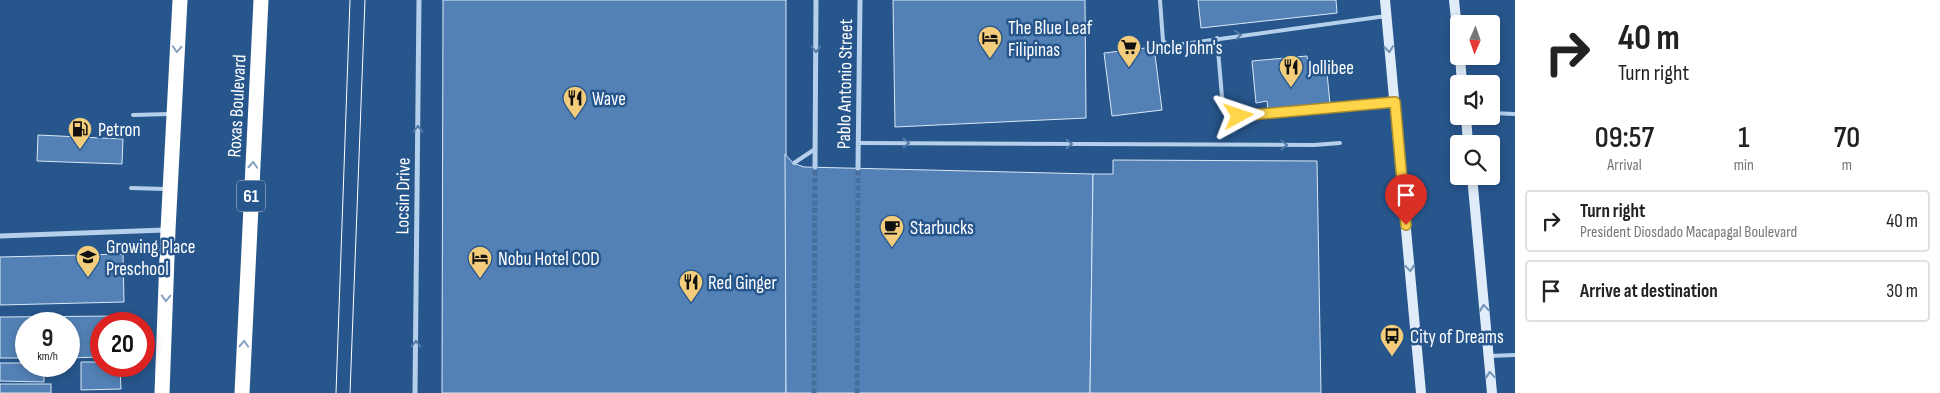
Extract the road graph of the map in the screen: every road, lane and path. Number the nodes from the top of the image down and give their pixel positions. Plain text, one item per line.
1 (180, 0) edge
2 (261, 0) edge
3 (419, 0) edge
4 (816, 0) edge
5 (860, 0) edge
6 (1160, 0) edge
7 (1385, 0) edge
8 (1454, 0) edge
9 (1456, 15) edge
10 (1386, 16) junction
11 (1217, 38) junction
12 (1395, 102) junction
13 (1500, 113) edge
14 (133, 114) dead end
15 (174, 114) junction
16 (1515, 114) edge
17 (858, 143) junction
18 (1340, 143) dead end
19 (815, 149) junction
20 (794, 163) dead end
21 (815, 167) tunnel mouth
22 (858, 168) tunnel mouth
23 (1473, 185) edge
24 (131, 188) dead end
25 (170, 189) junction
26 (168, 230) junction
27 (0, 236) edge
28 (1515, 355) edge
29 (1489, 356) junction
30 (162, 393) edge
31 (242, 393) edge
32 (415, 393) edge
33 (1421, 393) edge
34 (1492, 393) edge

1 -> 15 highway
31 -> 2 highway, Roxas Boulevard / 61
32 -> 3 street, Locsin Drive
4 -> 19 street, Pablo Antonio Street
5 - 17 street, Pablo Antonio Street
6 - 11 lane
7 - 10 main road
8 - 9 main road
11 -> 10 lane
10 -> 12 main road
11 - 12 lane
12 -> 33 main road
13 - 16 lane
14 - 15 lane
15 - 25 highway
17 -> 18 lane
17 - 22 street, Pablo Antonio Street
19 - 20 lane
19 - 21 street, Pablo Antonio Street
29 -> 23 main road
24 - 25 lane
25 - 26 highway
26 - 27 street
26 -> 30 highway
28 - 29 lane
34 -> 29 main road

